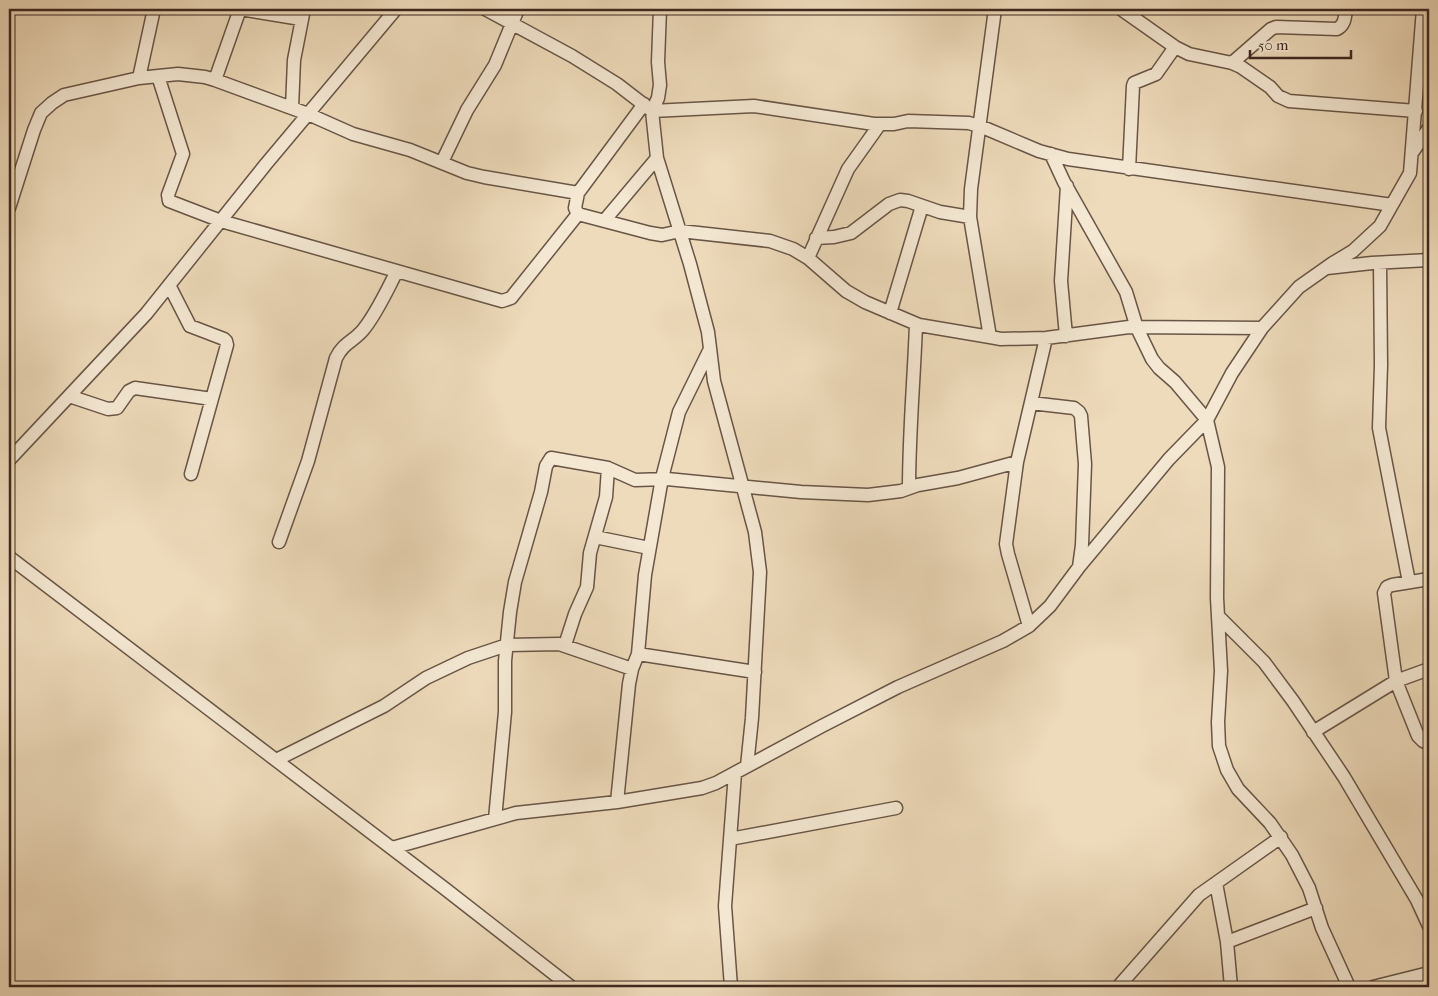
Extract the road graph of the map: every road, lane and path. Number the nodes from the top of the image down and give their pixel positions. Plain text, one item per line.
1 (154, 9) edge
2 (240, 9) edge
3 (396, 9) edge
4 (485, 9) edge
5 (518, 9) edge
6 (660, 9) edge
7 (996, 9) edge
8 (1121, 9) edge
9 (1346, 9) edge
10 (1423, 9) edge
11 (303, 14) edge
12 (513, 24) junction
13 (1175, 47) junction
14 (1232, 63) junction
15 (158, 76) junction
16 (139, 78) junction
17 (215, 80) junction
18 (292, 108) junction
19 (648, 108) junction
20 (1416, 111) junction
21 (308, 114) junction
22 (880, 124) junction
23 (979, 126) junction
24 (1429, 128) edge
25 (1412, 153) junction
26 (1051, 154) junction
27 (657, 158) junction
28 (442, 162) junction
29 (1129, 168) junction
30 (1067, 186) junction
31 (578, 193) junction
32 (1392, 205) junction
33 (922, 206) junction
34 (9, 208) edge
35 (578, 214) junction
36 (970, 217) junction
37 (221, 221) junction
38 (604, 222) junction
39 (680, 231) junction
40 (816, 238) junction
41 (808, 258) junction
42 (1429, 260) edge
43 (1380, 263) junction
44 (1324, 269) junction
45 (397, 271) junction
46 (169, 285) junction
47 (890, 313) junction
48 (916, 324) junction
49 (1137, 328) junction
50 (1262, 328) junction
51 (1066, 336) junction
52 (990, 337) junction
53 (1046, 338) junction
54 (710, 349) junction
55 (69, 396) junction
56 (212, 399) junction
57 (1030, 403) junction
58 (1207, 420) junction
59 (9, 460) edge
60 (1017, 462) junction
61 (608, 468) junction
62 (191, 474) dead end
63 (662, 478) junction
64 (742, 486) junction
65 (909, 488) junction
66 (595, 537) junction
67 (279, 542) dead end
68 (649, 548) junction
69 (9, 557) edge
70 (1079, 567) junction
71 (1429, 579) edge
72 (1409, 582) junction
73 (1218, 616) junction
74 (1029, 626) junction
75 (507, 645) junction
76 (565, 645) junction
77 (638, 654) junction
78 (632, 669) junction
79 (1429, 669) edge
80 (755, 672) junction
81 (1396, 681) junction
82 (1313, 732) junction
83 (1429, 743) edge
84 (276, 760) junction
85 (747, 766) junction
86 (735, 773) junction
87 (617, 802) junction
88 (896, 808) dead end
89 (495, 819) junction
90 (1281, 837) junction
91 (730, 839) junction
92 (392, 848) junction
93 (1216, 883) junction
94 (1316, 908) junction
95 (1429, 926) edge
96 (1228, 942) junction
97 (1429, 973) edge
98 (571, 987) edge
99 (732, 987) edge
100 (1118, 987) edge
101 (1231, 987) edge
102 (1349, 987) edge
103 (1373, 987) edge

1 - 16 street
2 - 11 street
2 - 17 street
3 - 21 street
4 - 12 street
5 - 12 street
6 - 19 street
7 - 23 street
8 - 13 street
9 - 14 street
10 - 20 street
11 - 18 street
12 - 19 street
12 - 28 street
13 - 14 street
13 - 29 street
14 - 20 street
15 - 16 street
15 - 17 street
15 - 37 street
16 - 34 street
17 - 18 street
18 - 21 street
19 - 22 street
19 - 27 street
19 - 31 street
20 - 25 street
21 - 28 street
21 - 37 street
22 - 23 street
22 - 40 street
23 - 26 street
23 - 36 street
24 - 25 street
25 - 32 street
26 - 29 street
26 - 30 street
27 - 38 street
27 - 39 street
28 - 31 street
29 - 32 street
30 - 49 street
30 - 51 street
31 - 35 street
32 - 44 street
33 - 36 street
33 - 40 street
33 - 47 street
35 - 38 street
35 - 45 street
36 - 52 street
37 - 45 street
37 - 46 street
38 - 39 street
39 - 41 street
39 - 54 street
40 - 41 street
41 - 47 street
42 - 43 street
43 - 44 street
43 - 72 street
44 - 50 street
45 - 67 street
46 - 55 street
46 - 56 street
47 - 48 street
48 - 52 street
48 - 65 street
49 - 50 street
49 - 51 street
49 - 58 street
50 - 58 street
51 - 53 street
52 - 53 street
53 - 57 street
54 - 63 street
54 - 64 street
55 - 56 street
55 - 59 street
56 - 62 street
57 - 60 street
57 - 70 street
58 - 70 street
58 - 73 street
60 - 65 street
60 - 74 street
61 - 63 street
61 - 66 street
61 - 75 street
63 - 64 street
63 - 68 street
64 - 65 street
64 - 80 street
66 - 68 street
66 - 76 street
68 - 77 street
69 - 84 street
70 - 74 street
71 - 72 street
72 - 81 street
73 - 82 street
73 - 90 street
74 - 85 street
75 - 76 street
75 - 84 street
75 - 89 street
76 - 78 street
77 - 78 street
77 - 80 street
78 - 87 street
79 - 81 street
80 - 85 street
81 - 82 street
81 - 83 street
82 - 95 street
84 - 92 street
85 - 86 street
86 - 87 street
86 - 91 street
87 - 89 street
88 - 91 street
89 - 92 street
90 - 93 street
90 - 94 street
91 - 99 street
92 - 98 street
93 - 96 street
93 - 100 street
94 - 96 street
94 - 102 street
96 - 101 street
97 - 103 street

